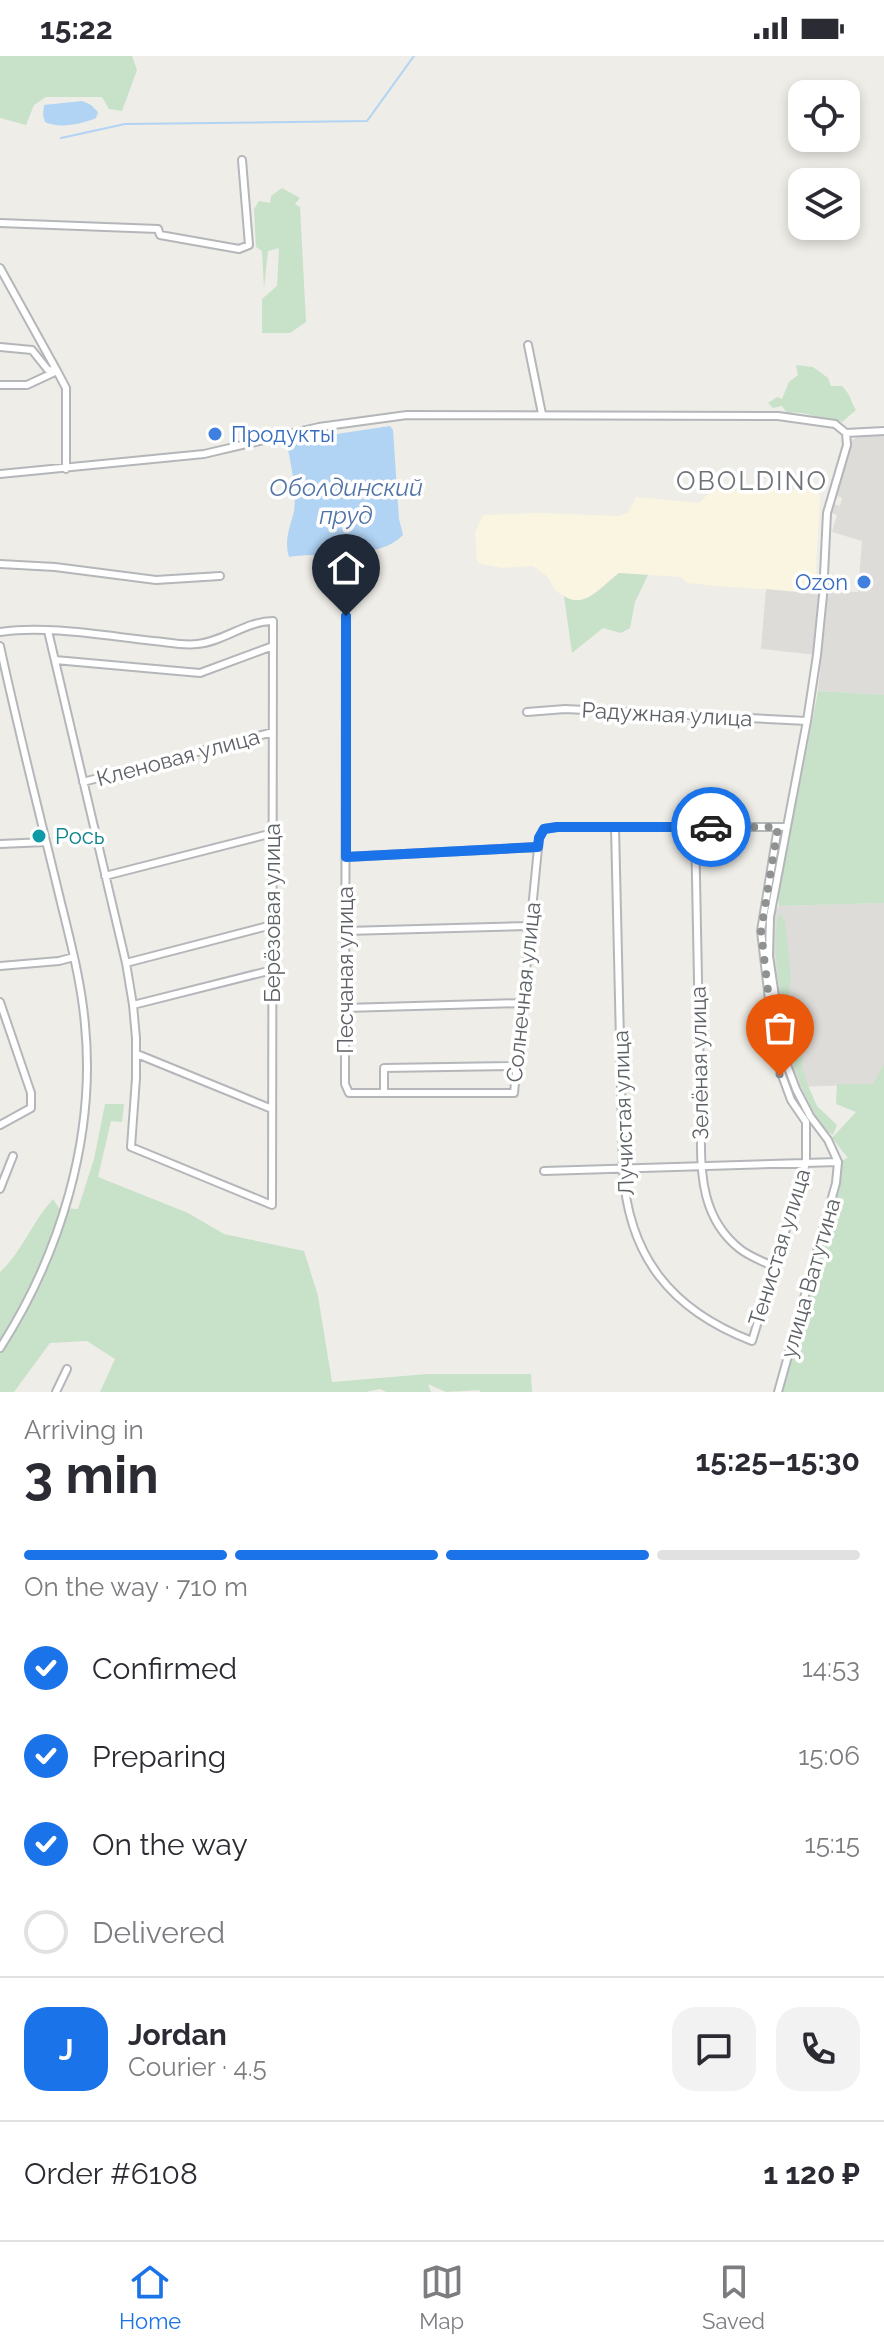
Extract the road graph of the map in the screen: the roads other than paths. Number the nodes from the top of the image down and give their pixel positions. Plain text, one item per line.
1 (242, 160) dead end
2 (0, 223) edge
3 (0, 268) edge
4 (528, 345) dead end
5 (0, 347) edge
6 (57, 371) junction
7 (0, 385) edge
8 (542, 414) junction
9 (884, 431) edge
10 (846, 433) junction
11 (66, 469) junction
12 (0, 474) edge
13 (0, 564) edge
14 (220, 576) dead end
15 (346, 616) dead end
16 (48, 631) junction
17 (0, 632) edge
18 (0, 646) edge
19 (273, 646) junction
20 (55, 660) junction
21 (527, 712) dead end
22 (807, 721) junction
23 (273, 732) junction
24 (83, 782) junction
25 (615, 827) junction
26 (695, 827) junction
27 (778, 827) junction
28 (787, 827) junction
29 (273, 833) junction
30 (46, 842) junction
31 (0, 844) edge
32 (538, 847) junction
33 (346, 857) junction
34 (105, 876) junction
35 (272, 925) junction
36 (530, 926) junction
37 (346, 931) junction
38 (74, 957) junction
39 (126, 963) junction
40 (0, 966) edge
41 (272, 970) junction
42 (0, 1002) edge
43 (523, 1003) junction
44 (133, 1005) junction
45 (345, 1008) junction
46 (137, 1054) junction
47 (517, 1066) junction
48 (345, 1084) joint
49 (384, 1093) junction
50 (272, 1109) junction
51 (0, 1125) edge
52 (13, 1156) dead end
53 (838, 1162) junction
54 (806, 1163) junction
55 (700, 1167) junction
56 (623, 1169) junction
57 (544, 1171) dead end
58 (0, 1189) edge
59 (774, 1267) junction
60 (752, 1341) joint
61 (0, 1348) edge
62 (67, 1369) dead end
63 (56, 1392) edge
64 (778, 1392) edge

1 - 2 street
3 - 6 street
4 - 8 street
5 - 6 street
6 - 7 street
6 - 11 street
8 - 10 street
8 - 11 street
9 - 10 street
10 - 22 street
11 - 12 street
13 - 14 street
15 - 33 street, Песчаная улица
16 - 17 street
16 - 19 street, Берёзовая улица
16 - 20 street
18 - 30 street
19 - 20 street
19 - 23 street, Берёзовая улица
20 - 24 street
21 - 22 street, Радужная улица
22 - 28 street
23 - 24 street, Кленовая улица
23 - 29 street, Берёзовая улица
24 - 34 street
25 - 26 street
25 - 32 street
25 - 56 street, Лучистая улица
26 - 27 street
26 - 55 street, Зелёная улица
27 - 28 street
27 - 54 street, Тенистая улица
28 - 53 street
29 - 34 street
29 - 35 street, Берёзовая улица
30 - 31 street
30 - 38 street
32 - 33 street
32 - 36 street, Солнечная улица
33 - 37 street, Песчаная улица
34 - 39 street
35 - 39 street
35 - 41 street, Берёзовая улица
36 - 37 street
36 - 43 street, Солнечная улица
37 - 45 street, Песчаная улица
38 - 40 street
38 - 61 street
39 - 44 street
41 - 44 street
41 - 50 street, Берёзовая улица
42 - 51 street
43 - 45 street
43 - 47 street, Солнечная улица
44 - 46 street
45 - 48 street, Песчаная улица
46 - 50 street
46 - 50 street, Берёзовая улица
47 - 49 street, Солнечная улица
47 - 49 street
48 - 49 street, Солнечная улица
52 - 58 street
53 - 54 street
53 - 64 street, улица Ватутина
54 - 55 street
54 - 59 street, Тенистая улица
55 - 56 street
55 - 59 street, Зелёная улица
56 - 57 street
56 - 60 street, Лучистая улица
59 - 60 street, Тенистая улица
62 - 63 street

